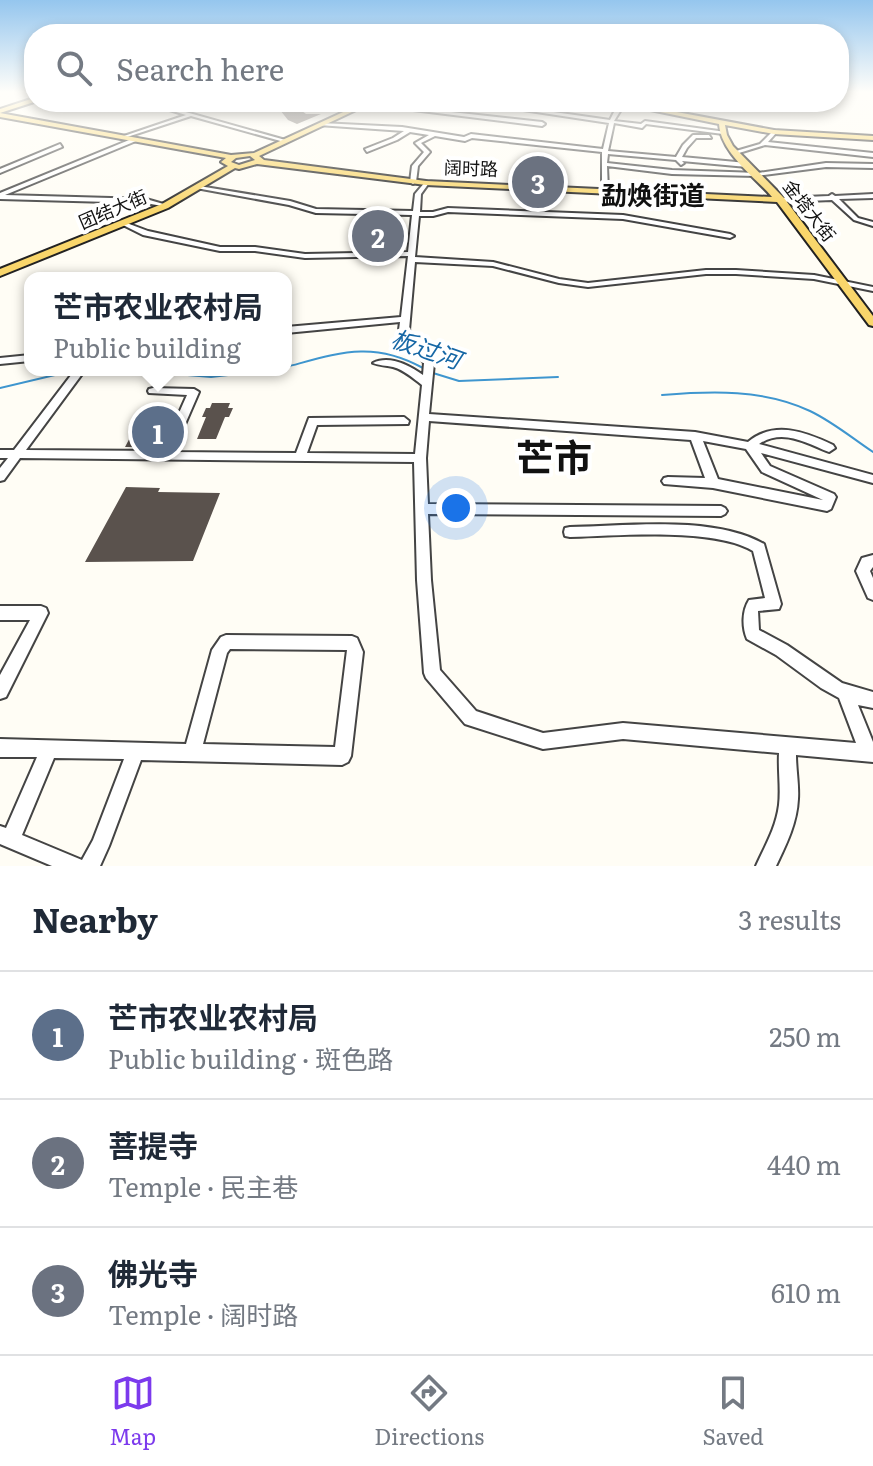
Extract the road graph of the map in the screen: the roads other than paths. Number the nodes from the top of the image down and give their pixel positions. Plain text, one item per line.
1 (101, 133) edge
2 (135, 133) edge
3 (259, 133) edge
4 (303, 133) edge
5 (404, 133) edge
6 (438, 133) edge
7 (441, 133) edge
8 (609, 133) edge
9 (711, 133) edge
10 (728, 133) edge
11 (729, 133) edge
12 (773, 133) edge
13 (797, 133) edge
14 (122, 138) junction
15 (873, 138) edge
16 (134, 140) junction
17 (286, 141) junction
18 (764, 143) junction
19 (60, 146) dead end
20 (367, 150) dead end
21 (605, 151) junction
22 (739, 151) junction
23 (873, 155) edge
24 (258, 158) junction
25 (678, 159) junction
26 (232, 162) junction
27 (605, 164) junction
28 (747, 165) junction
29 (873, 166) edge
30 (1, 171) edge
31 (688, 172) junction
32 (759, 174) junction
33 (38, 179) junction
34 (413, 182) junction
35 (426, 183) junction
36 (199, 188) junction
37 (605, 190) junction
38 (0, 196) edge
39 (832, 196) junction
40 (873, 196) edge
41 (783, 200) junction
42 (165, 206) junction
43 (415, 213) junction
44 (124, 224) junction
45 (873, 224) edge
46 (730, 236) dead end
47 (411, 256) junction
48 (0, 273) edge
49 (849, 285) junction
50 (873, 289) edge
51 (873, 314) edge
52 (404, 319) junction
53 (873, 323) edge
54 (292, 329) edge
55 (24, 359) edge
56 (0, 361) edge
57 (378, 363) dead end
58 (76, 376) edge
59 (427, 382) junction
60 (153, 391) dead end
61 (423, 417) junction
62 (404, 421) dead end
63 (695, 436) junction
64 (750, 446) junction
65 (829, 448) dead end
66 (0, 454) edge
67 (18, 454) junction
68 (166, 455) junction
69 (300, 457) junction
70 (420, 458) junction
71 (0, 477) edge
72 (873, 479) edge
73 (668, 481) dead end
74 (713, 483) junction
75 (421, 509) junction
76 (626, 509) junction
77 (721, 511) dead end
78 (570, 532) dead end
79 (633, 532) junction
80 (873, 561) edge
81 (873, 594) edge
82 (0, 613) edge
83 (0, 691) edge
84 (846, 696) junction
85 (873, 700) edge
86 (788, 745) junction
87 (0, 748) edge
88 (49, 749) junction
89 (136, 750) junction
90 (193, 750) junction
91 (871, 753) edge
92 (5, 837) edge
93 (75, 866) edge
94 (89, 866) edge
95 (766, 866) edge

1 - 14 main road
2 - 14 street
3 - 17 street
4 - 17 main road
5 - 20 street
6 - 34 street
7 - 21 street
8 - 21 street
9 - 25 street
10 - 22 main road, 金塔大街
11 - 28 main road, 金塔大街
12 - 18 street
13 - 15 main road
14 - 16 main road
16 - 26 main road
16 - 33 street
17 - 24 main road
18 - 22 street
18 - 23 street
19 - 30 street
21 - 25 street
21 - 27 street
22 - 32 main road, 金塔大街
24 - 26 main road
24 - 34 main road, 阔时路
25 - 28 street
25 - 31 street
26 - 36 main road, 团结大街
27 - 31 street
27 - 37 street
28 - 32 main road, 金塔大街
29 - 32 street
30 - 33 street
31 - 32 street
32 - 41 main road, 金塔大街
33 - 38 street
34 - 35 main road, 阔时路
35 - 37 main road, 阔时路
35 - 43 street
36 - 42 main road, 团结大街
36 - 43 street
37 - 41 main road, 阔时路
38 - 42 street
39 - 40 street, 阔时路
39 - 41 street, 阔时路
39 - 45 street
41 - 49 main road, 金塔大街
42 - 44 main road, 团结大街
43 - 46 street
43 - 47 street
44 - 47 street
44 - 48 main road, 团结大街
47 - 49 street
47 - 52 street
49 - 50 street
49 - 51 main road, 金塔大街
49 - 53 main road, 金塔大街
52 - 54 street
52 - 59 street
55 - 56 street
57 - 59 street
58 - 67 street
59 - 61 street
60 - 68 street
61 - 63 street
61 - 70 street
62 - 69 street
63 - 64 street
63 - 74 street
64 - 65 street
64 - 72 street
64 - 74 street
66 - 67 street
67 - 68 street
67 - 71 street
68 - 69 street
69 - 70 street
70 - 75 street
73 - 74 street
75 - 76 street
75 - 86 street
76 - 77 street
76 - 79 street
78 - 79 street
79 - 84 street
80 - 81 street
82 - 83 street
84 - 85 street
84 - 91 street
86 - 91 street
86 - 95 street
87 - 88 street
88 - 89 street
88 - 92 street
89 - 90 street
89 - 94 street
90 - 90 street
92 - 93 street

